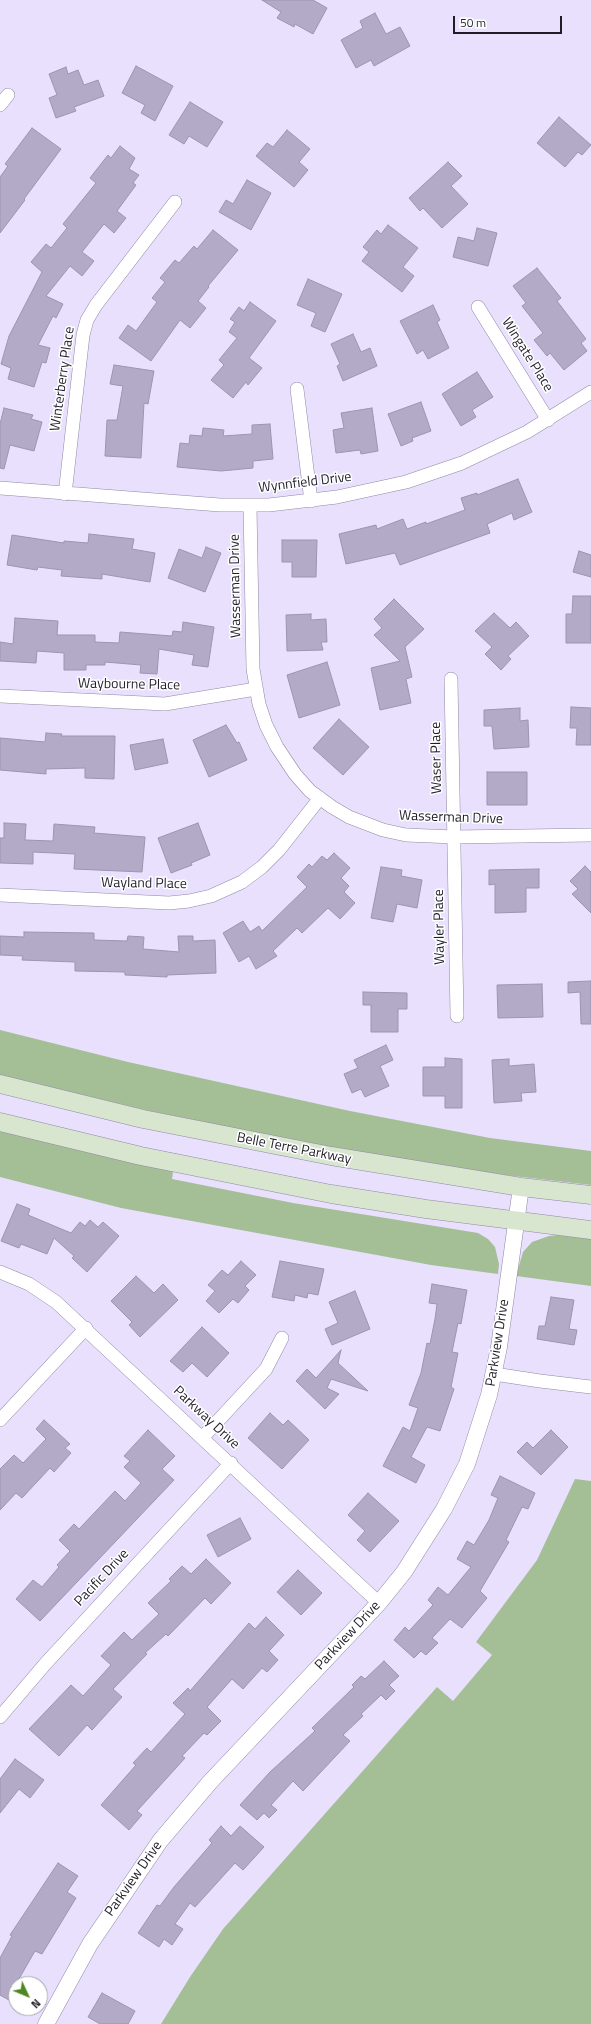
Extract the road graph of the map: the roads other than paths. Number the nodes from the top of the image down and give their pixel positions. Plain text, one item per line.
1 (175, 202) dead end
2 (478, 307) dead end
3 (298, 389) dead end
4 (591, 392) edge
5 (548, 420) junction
6 (0, 488) edge
7 (65, 494) junction
8 (311, 501) junction
9 (250, 506) junction
10 (451, 678) dead end
11 (256, 689) junction
12 (0, 696) edge
13 (320, 798) junction
14 (591, 835) edge
15 (454, 837) junction
16 (0, 895) edge
17 (457, 1016) dead end
18 (0, 1084) edge
19 (0, 1122) edge
20 (521, 1187) junction
21 (591, 1195) edge
22 (516, 1222) junction
23 (591, 1230) edge
24 (0, 1272) edge
25 (86, 1328) junction
26 (282, 1338) dead end
27 (494, 1374) junction
28 (591, 1387) edge
29 (0, 1420) edge
30 (203, 1437) junction
31 (230, 1463) junction
32 (379, 1603) junction
33 (0, 1717) edge
34 (46, 2024) edge

1 - 7 street, Winterberry Place
2 - 5 street, Wingate Place
3 - 8 street
4 - 5 street, Wynnfield Drive
5 - 8 street, Wynnfield Drive
6 - 7 street, Wynnfield Drive
7 - 9 street, Wynnfield Drive
8 - 9 street, Wynnfield Drive
9 - 11 street, Wasserman Drive
10 - 15 street, Waser Place
11 - 12 street, Waybourne Place
11 - 13 street, Wasserman Drive
13 - 15 street, Wasserman Drive
13 - 16 street, Wayland Place
14 - 15 street, Wasserman Drive
15 - 17 street, Wayler Place
18 - 20 main road, Belle Terre Parkway
19 - 22 main road
20 - 21 main road, Belle Terre Parkway
20 - 22 street, Parkview Drive
22 - 23 main road
22 - 27 street, Parkview Drive
24 - 25 street, Parkway Drive
25 - 29 street
25 - 30 street, Parkway Drive
26 - 30 street
27 - 28 street
27 - 32 street, Parkview Drive
30 - 31 street, Parkway Drive
31 - 32 street, Parkway Drive
31 - 33 street, Pacific Drive
32 - 34 street, Parkview Drive

